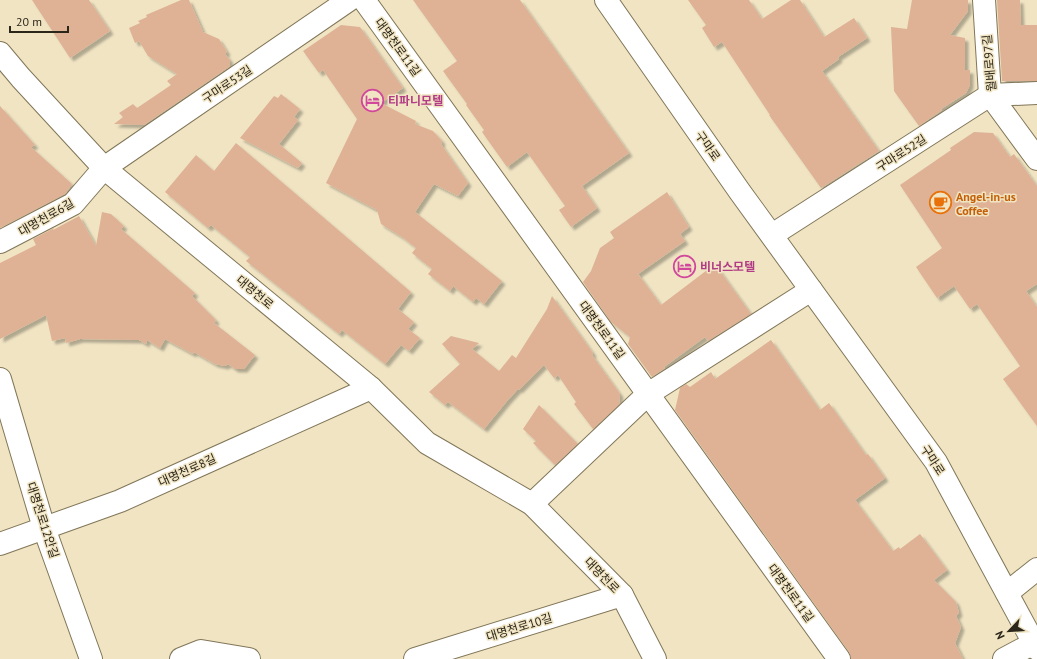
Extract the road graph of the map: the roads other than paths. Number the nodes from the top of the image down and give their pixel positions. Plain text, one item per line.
1 (349, 0) edge
2 (364, 0) edge
3 (606, 0) edge
4 (984, 0) edge
5 (0, 53) edge
6 (1037, 93) edge
7 (990, 95) junction
8 (1037, 159) edge
9 (104, 168) junction
10 (772, 236) junction
11 (0, 242) edge
12 (811, 290) junction
13 (0, 379) edge
14 (371, 388) junction
15 (648, 394) junction
16 (532, 504) junction
17 (44, 528) junction
18 (0, 544) edge
19 (1037, 569) edge
20 (1007, 593) junction
21 (622, 595) junction
22 (1036, 646) edge
23 (91, 659) edge
24 (181, 659) edge
25 (249, 659) edge
26 (416, 659) edge
27 (655, 659) edge
28 (839, 659) edge
29 (1004, 659) edge

1 - 9 street, 구마로53길
2 - 15 street, 대명천로11길
3 - 10 street, 구마로
4 - 7 street, 월배로97길
5 - 9 street, 대명천로
6 - 7 street
7 - 8 street, 월배로97길
7 - 10 street, 구마로52길
9 - 11 street, 대명천로6길
9 - 14 street, 대명천로
10 - 12 street, 구마로
12 - 15 street
12 - 20 street, 구마로
13 - 17 street, 대명천로12안길
14 - 16 street, 대명천로
14 - 17 street, 대명천로8길
15 - 16 street
15 - 28 street, 대명천로11길
16 - 21 street, 대명천로
17 - 18 street, 대명천로8길
17 - 23 street, 대명천로12안길
19 - 20 street
20 - 22 street, 구마로
21 - 26 street, 대명천로10길
21 - 27 street, 대명천로
22 - 29 street, 구마로
24 - 25 street

